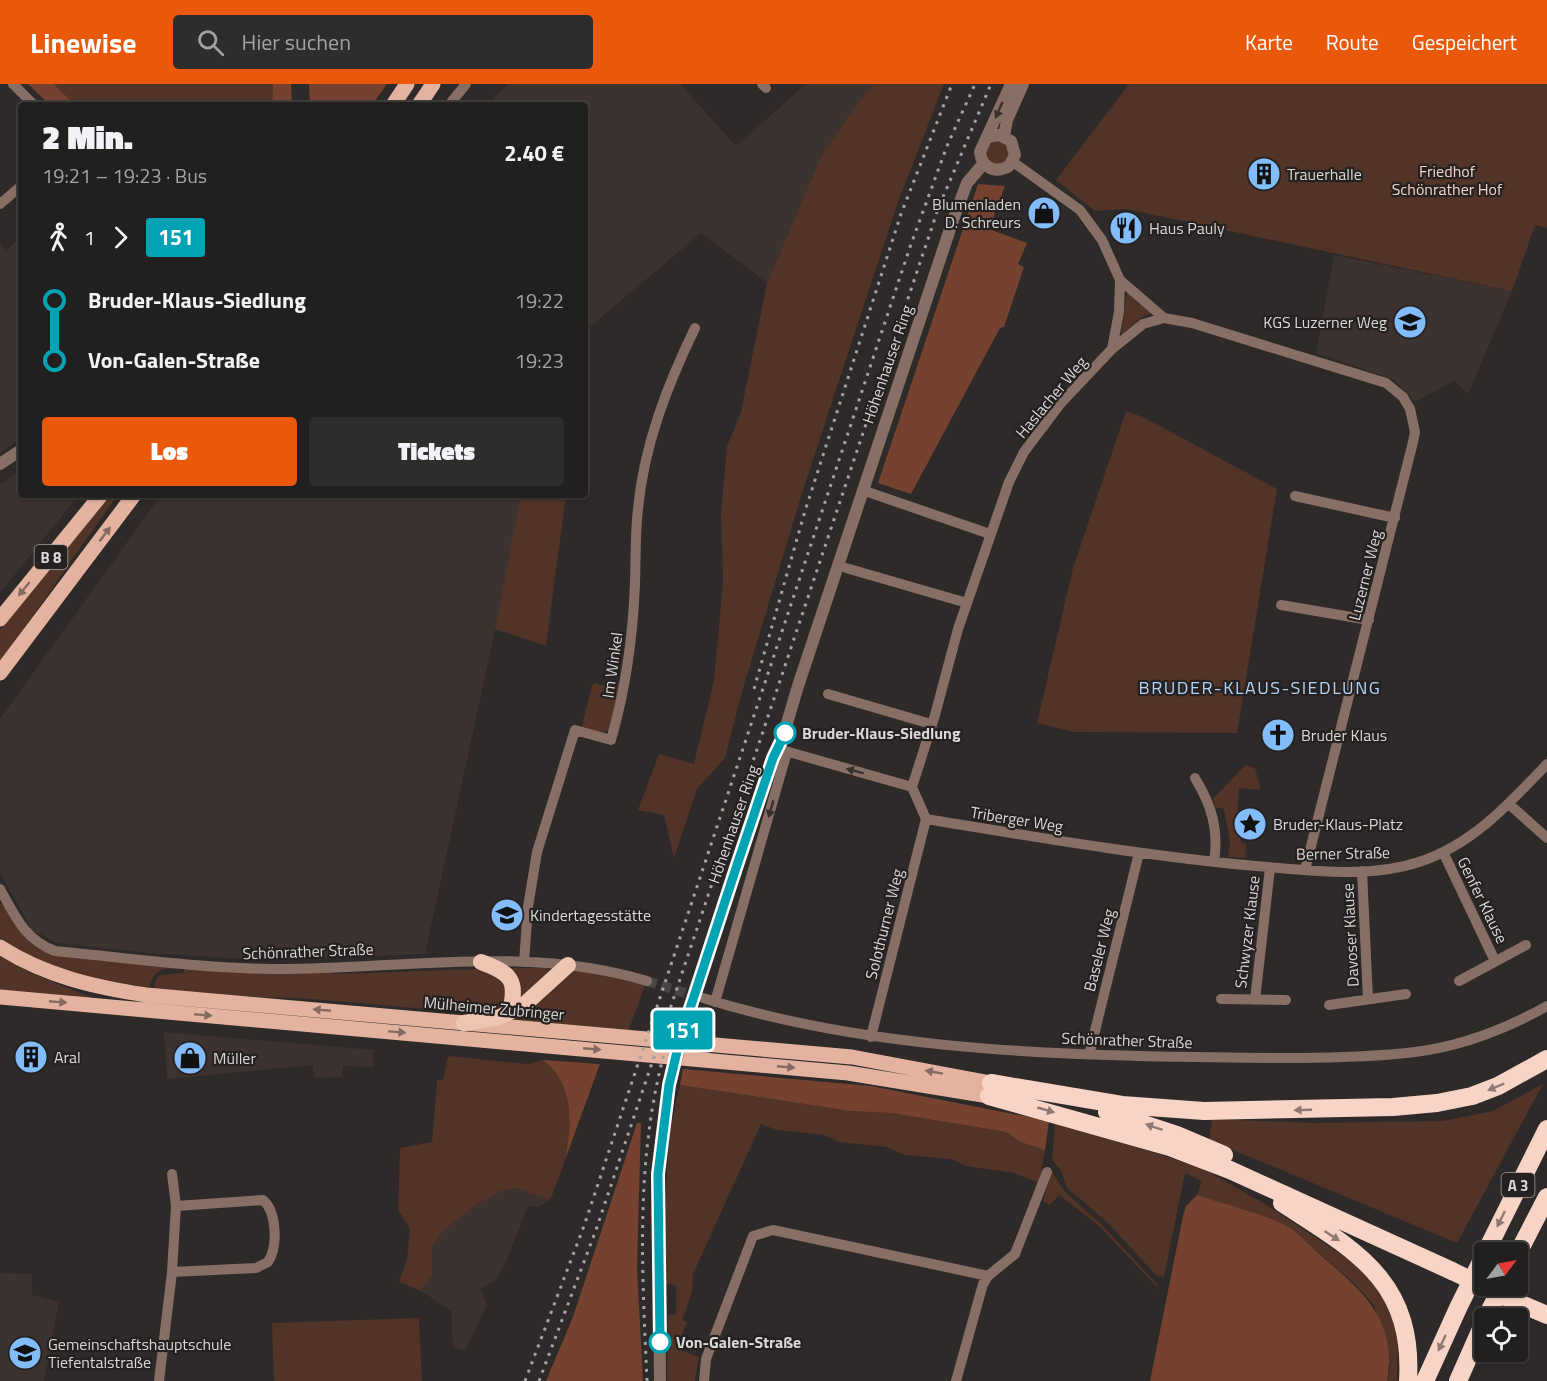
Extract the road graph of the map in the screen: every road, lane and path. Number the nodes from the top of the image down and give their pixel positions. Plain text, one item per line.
1 (13, 84) edge
2 (408, 84) edge
3 (434, 84) edge
4 (466, 84) edge
5 (1011, 84) edge
6 (1023, 84) edge
7 (31, 102) edge
8 (395, 102) edge
9 (421, 102) edge
10 (451, 102) edge
11 (1004, 136) junction
12 (989, 137) junction
13 (1013, 162) junction
14 (984, 163) junction
15 (18, 189) edge
16 (0, 204) edge
17 (1120, 280) junction
18 (1164, 318) junction
19 (695, 328) dead end
20 (1112, 349) junction
21 (18, 452) edge
22 (0, 464) edge
23 (862, 490) junction
24 (1295, 496) dead end
25 (99, 498) edge
26 (132, 498) edge
27 (1395, 518) junction
28 (990, 534) junction
29 (846, 568) dead end
30 (967, 603) junction
31 (1281, 605) dead end
32 (0, 619) edge
33 (1370, 620) junction
34 (0, 673) edge
35 (828, 694) dead end
36 (931, 724) junction
37 (782, 750) junction
38 (1547, 764) edge
39 (1195, 778) dead end
40 (912, 786) junction
41 (1509, 804) junction
42 (926, 819) junction
43 (1547, 838) edge
44 (1443, 852) junction
45 (1139, 853) junction
46 (1214, 862) junction
47 (1270, 868) junction
48 (1305, 870) junction
49 (1362, 871) junction
50 (0, 889) edge
51 (1526, 945) dead end
52 (0, 947) edge
53 (1495, 961) junction
54 (481, 962) junction
55 (524, 962) junction
56 (568, 965) junction
57 (647, 981) tunnel mouth
58 (1459, 981) dead end
59 (1406, 994) dead end
60 (0, 997) edge
61 (703, 998) tunnel mouth
62 (1221, 999) dead end
63 (1368, 999) junction
64 (1255, 1000) junction
65 (1286, 1000) dead end
66 (715, 1002) junction
67 (1329, 1005) dead end
68 (1547, 1006) edge
69 (510, 1011) junction
70 (464, 1023) junction
71 (871, 1037) junction
72 (1089, 1055) junction
73 (1547, 1059) edge
74 (993, 1088) junction
75 (1547, 1129) edge
76 (1230, 1170) junction
77 (1047, 1172) dead end
78 (172, 1174) dead end
79 (1547, 1197) edge
80 (176, 1206) junction
81 (1524, 1242) edge
82 (1454, 1267) junction
83 (172, 1272) junction
84 (1474, 1274) edge
85 (988, 1276) junction
86 (1474, 1276) edge
87 (1505, 1296) edge
88 (1517, 1296) edge
89 (1522, 1296) edge
90 (1547, 1306) edge
91 (1494, 1308) edge
92 (1547, 1316) edge
93 (1474, 1344) edge
94 (159, 1381) edge
95 (660, 1381) edge
96 (704, 1381) edge
97 (956, 1381) edge
98 (1408, 1381) edge
99 (1425, 1381) edge
100 (1458, 1381) edge

1 - 7 street
2 - 8 main road
3 - 9 main road
4 - 10 street
5 -> 12 street, Höhenhauser Ring
6 - 11 street
11 - 12 street
11 - 13 street
12 - 14 street, Höhenhauser Ring
13 - 14 street
13 - 17 street
14 - 23 street, Höhenhauser Ring
15 - 16 street
17 - 18 street
17 - 20 street
18 - 20 street, Haslacher Weg
18 - 27 street, Luzerner Weg
19 - 55 street, Im Winkel
20 - 28 street, Haslacher Weg
21 - 22 street
23 - 28 street
23 - 37 street, Höhenhauser Ring
24 - 27 street
25 -> 32 main road, B 8
34 -> 26 main road, B 8
27 - 33 street, Luzerner Weg
28 - 30 street
29 - 30 street
30 - 36 street
31 - 33 street
33 - 48 street, Luzerner Weg
35 - 36 street
36 - 40 street
40 -> 37 street
37 -> 66 street, Höhenhauser Ring
37 - 95 street, Höhenhauser Ring, bridge
38 - 41 street, Berner Straße
39 - 46 street
40 - 42 street
41 - 43 street
41 - 44 street, Berner Straße
42 - 45 street, Triberger Weg
42 - 71 street, Solothurner Weg
44 - 49 street, Berner Straße
44 - 53 street, Genfer Klause
45 - 46 street, Berner Straße
45 - 72 street, Baseler Weg
46 - 47 street, Berner Straße
47 - 48 street, Berner Straße
47 - 64 street, Schwyzer Klause
48 - 49 street, Berner Straße
49 - 63 street, Davoser Klause
50 - 54 street, Schönrather Straße
51 - 53 street, Genfer Klause
70 -> 52 main road, Mülheimer Zubringer
53 - 58 street, Genfer Klause
54 - 55 street, Schönrather Straße
54 - 69 highway
55 - 56 street, Schönrather Straße
56 - 57 street, Schönrather Straße
56 - 69 highway
59 - 63 street, Davoser Klause
60 -> 74 main road, Mülheimer Zubringer
61 - 66 street, Schönrather Straße
62 - 64 street, Schwyzer Klause
63 - 67 street, Davoser Klause
64 - 65 street, Schwyzer Klause
66 - 71 street, Schönrather Straße
68 - 72 street, Schönrather Straße
69 - 70 highway
74 -> 70 main road, Mülheimer Zubringer
71 - 72 street, Schönrather Straße
73 -> 74 highway
74 -> 76 highway
82 -> 74 highway
75 -> 99 highway, A 3
76 - 82 highway
76 -> 98 highway
77 - 85 street
78 - 80 street
79 - 81 highway, A 3
80 - 83 street
80 - 83 street
82 - 84 highway
82 - 86 highway, bridge
83 - 94 street
85 - 96 street
85 - 97 street
87 - 91 highway
88 - 92 highway
89 - 90 highway
93 - 100 highway

